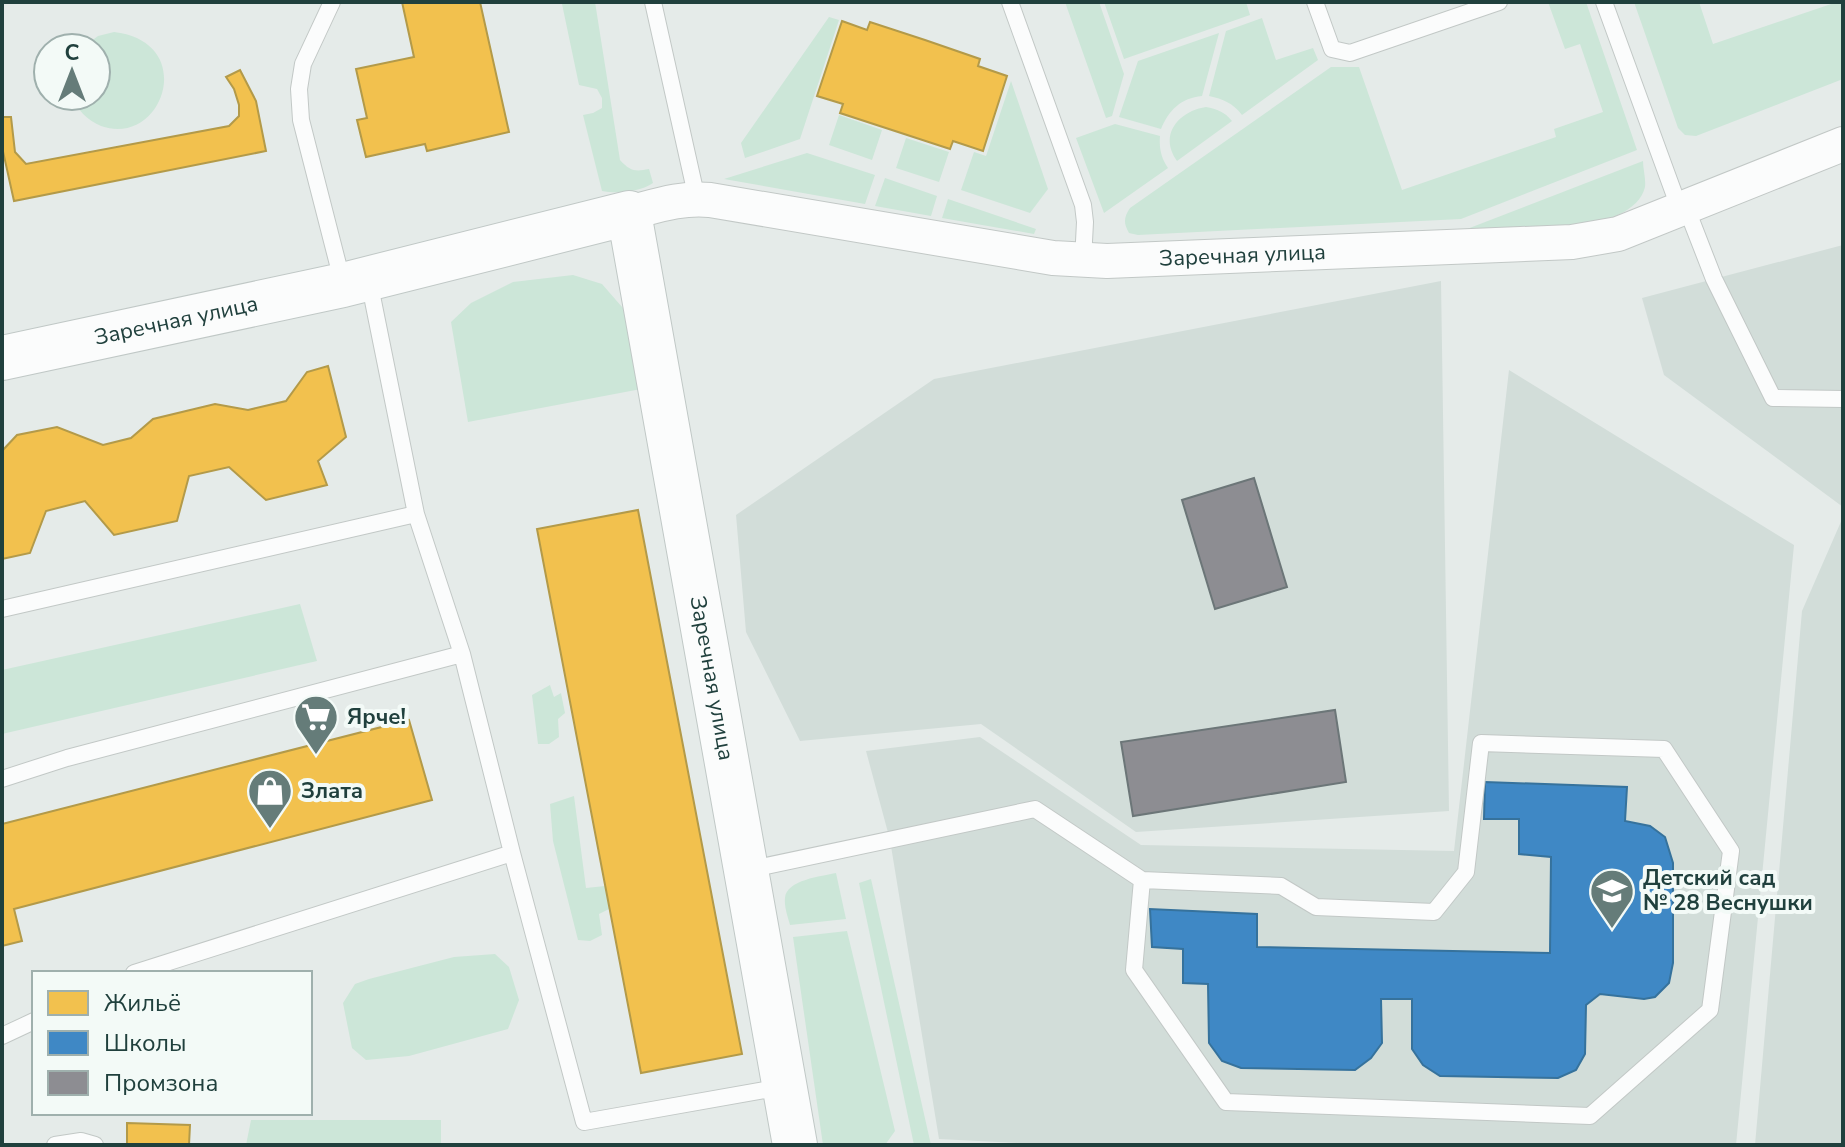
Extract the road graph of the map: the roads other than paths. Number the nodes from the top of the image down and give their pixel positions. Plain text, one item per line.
1 (332, 2) edge
2 (653, 2) edge
3 (1010, 2) edge
4 (1315, 2) edge
5 (1499, 2) edge
6 (1604, 2) edge
7 (1843, 144) edge
8 (697, 199) junction
9 (1683, 208) junction
10 (629, 213) junction
11 (1083, 261) junction
12 (356, 282) junction
13 (2, 358) edge
14 (1843, 399) edge
15 (416, 514) junction
16 (2, 609) edge
17 (462, 654) junction
18 (2, 779) edge
19 (512, 853) junction
20 (745, 870) junction
21 (1142, 880) junction
22 (140, 971) edge
23 (32, 1022) edge
24 (2, 1036) edge
25 (784, 1086) junction
26 (55, 1145) edge
27 (95, 1145) edge
28 (795, 1145) edge

1 - 12 lane
2 - 8 lane
3 - 11 lane
4 - 5 lane
6 - 9 lane
7 - 9 street, Заречная улица
8 - 10 street, Заречная улица
8 - 11 street, Заречная улица
9 - 11 street, Заречная улица
9 - 14 lane
10 - 12 street, Заречная улица
10 - 20 street, Заречная улица
12 - 13 street, Заречная улица
12 - 15 lane
15 - 16 lane
15 - 17 lane
17 - 18 lane
17 - 19 lane
19 - 22 lane
19 - 25 lane
20 - 21 lane
20 - 25 street, Заречная улица
21 - 21 lane
23 - 24 lane
25 - 28 street, Заречная улица
26 - 27 lane

